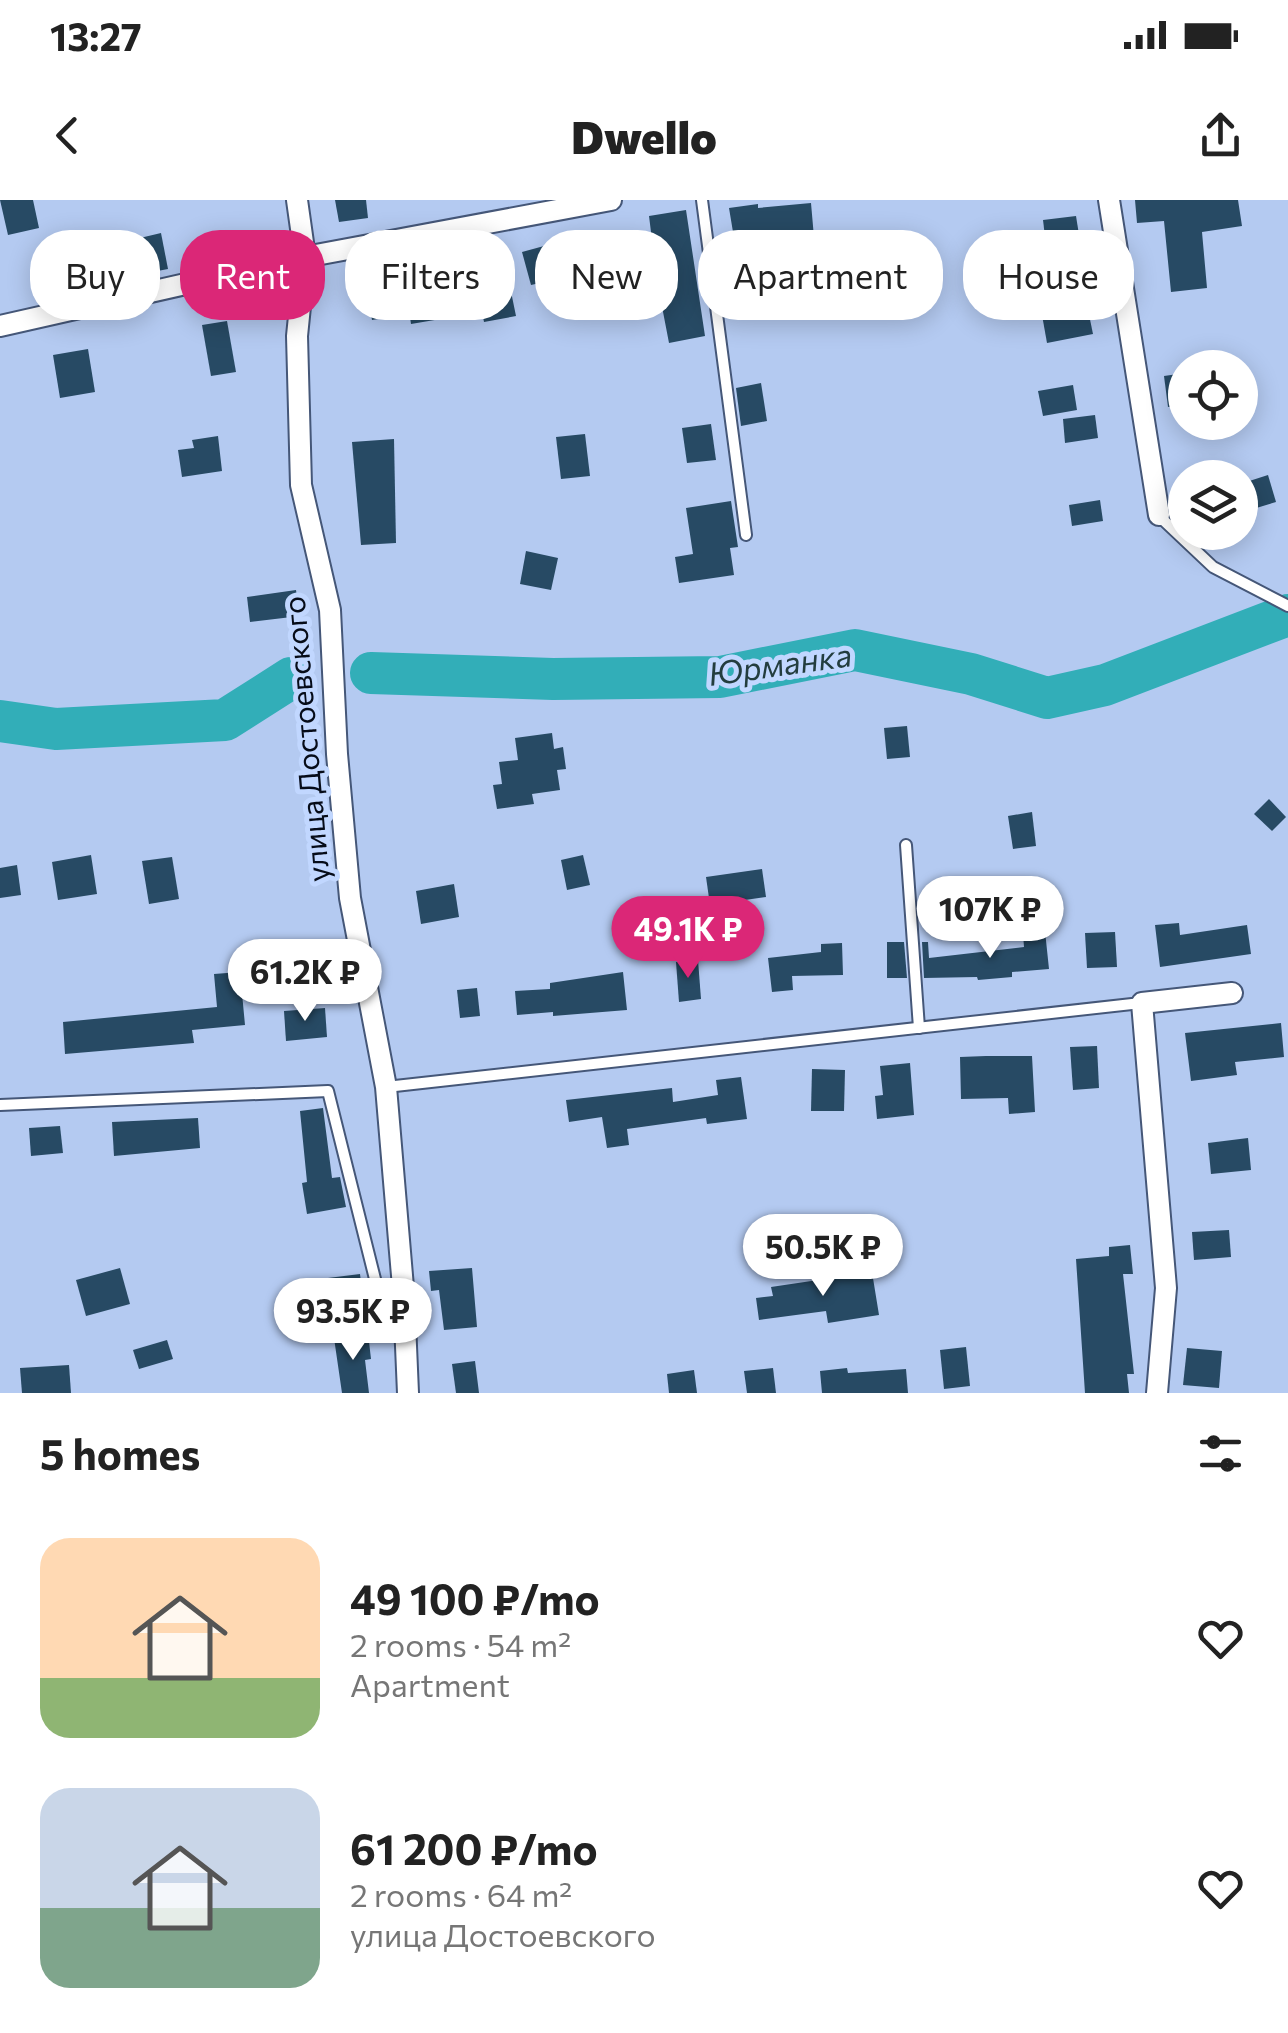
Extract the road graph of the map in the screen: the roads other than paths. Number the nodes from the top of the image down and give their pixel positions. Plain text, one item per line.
1 (297, 200) edge
2 (611, 200) edge
3 (702, 200) edge
4 (1109, 200) edge
5 (301, 230) edge
6 (325, 254) edge
7 (180, 286) edge
8 (298, 320) edge
9 (0, 326) edge
10 (1158, 516) joint
11 (746, 535) dead end
12 (1288, 606) edge
13 (906, 845) dead end
14 (1232, 993) dead end
15 (1142, 1003) junction
16 (919, 1028) junction
17 (386, 1087) junction
18 (0, 1105) edge
19 (405, 1325) junction
20 (408, 1393) edge
21 (1157, 1393) edge

1 - 5 street, улица Достоевского
2 - 6 street
3 - 11 lane
4 - 10 street
7 - 9 street
8 - 17 street, улица Достоевского
10 - 12 lane
13 - 16 lane
14 - 15 street
15 - 16 lane
15 - 21 street
16 - 17 lane
17 - 19 street, улица Достоевского
18 - 19 lane
19 - 20 street, улица Достоевского

